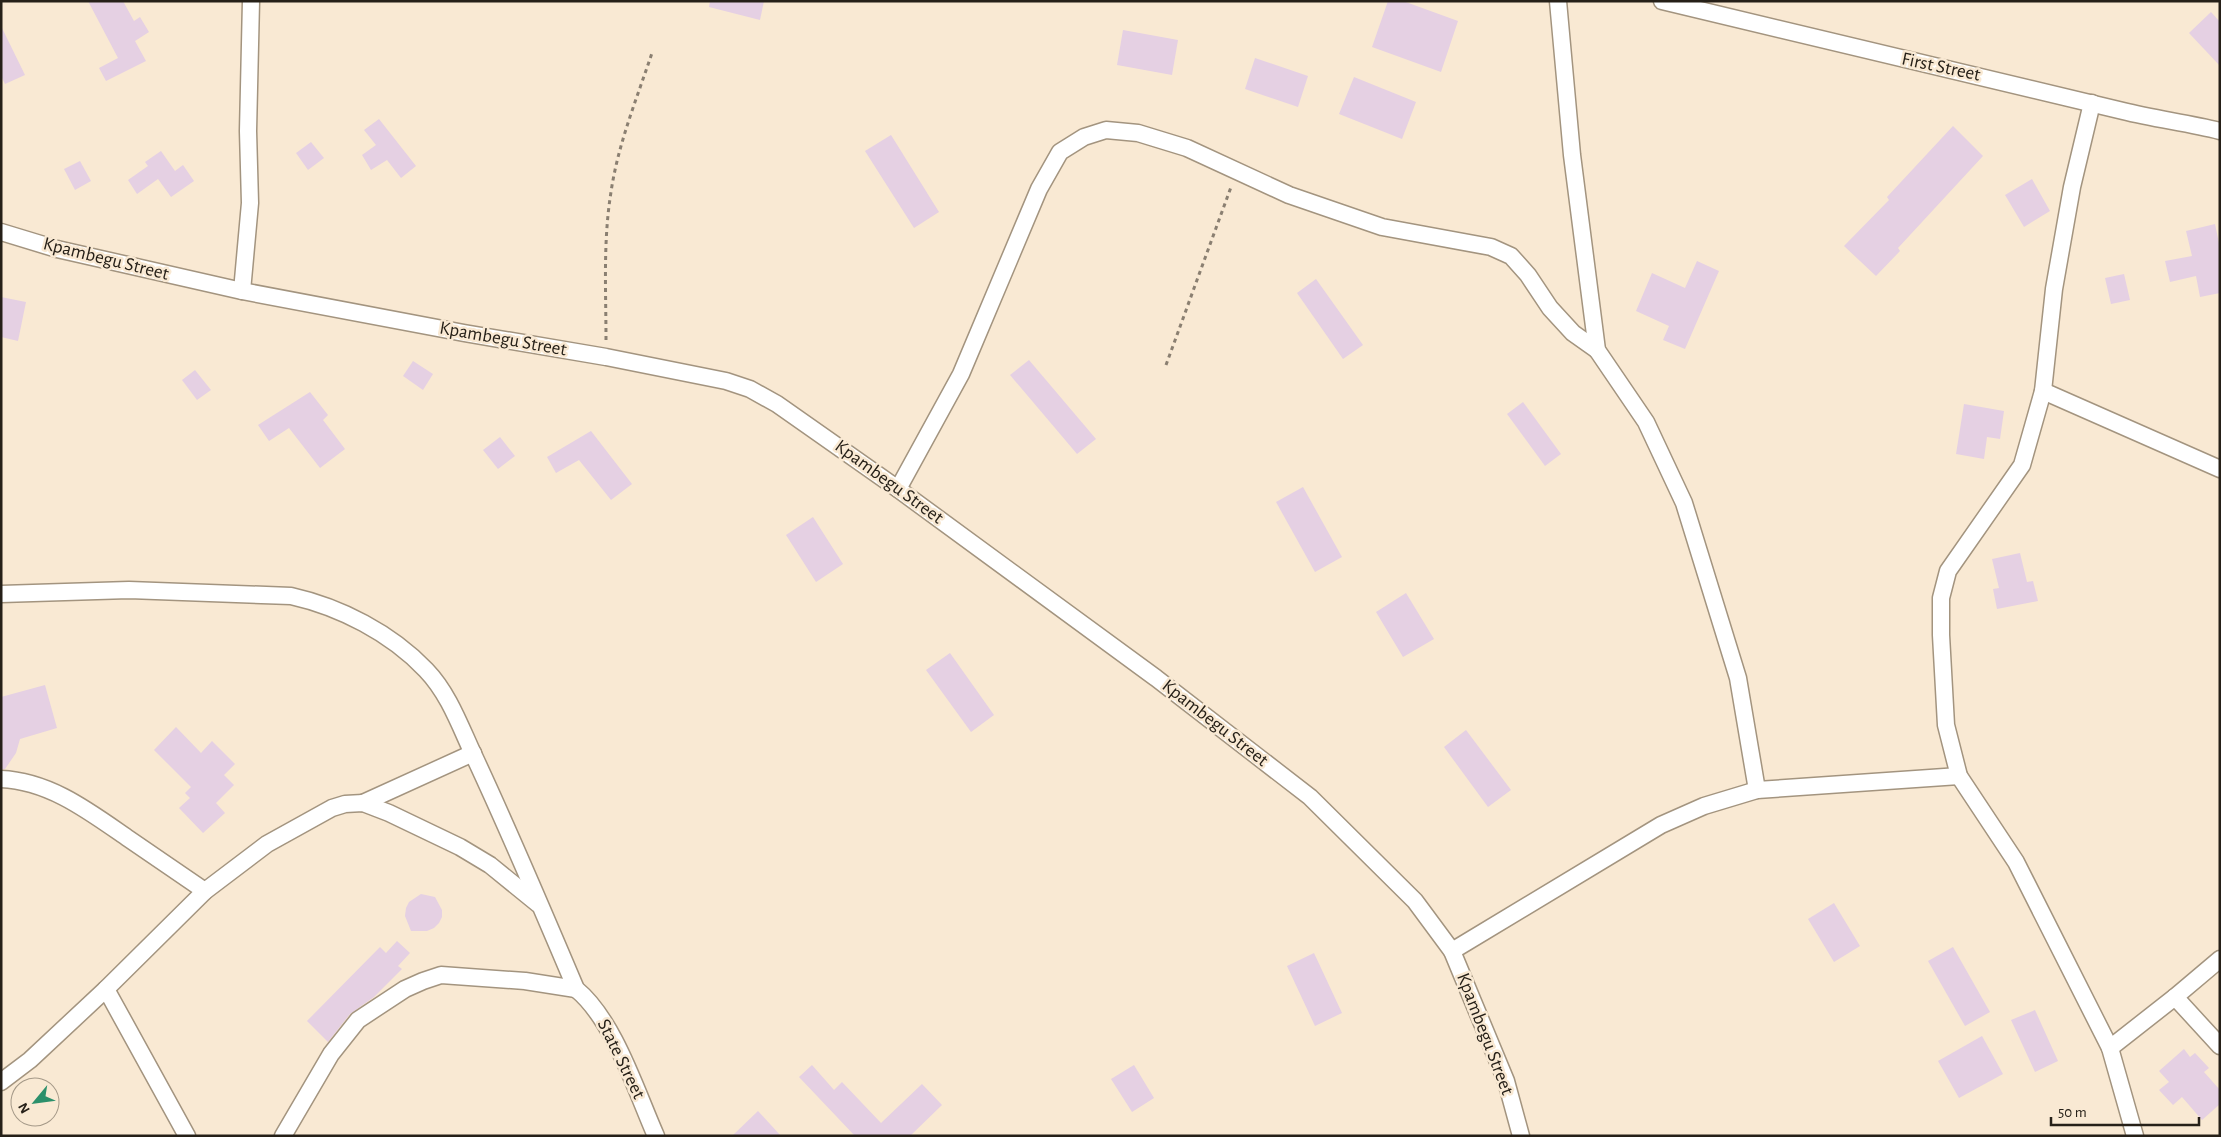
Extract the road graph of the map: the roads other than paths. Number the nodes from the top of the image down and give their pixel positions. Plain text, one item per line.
1 (251, 1) edge
2 (1558, 1) edge
3 (1662, 1) edge
4 (2092, 103) junction
5 (2220, 131) edge
6 (1, 232) edge
7 (242, 291) junction
8 (1597, 350) junction
9 (2043, 391) junction
10 (2220, 469) edge
11 (898, 489) junction
12 (1, 594) edge
13 (473, 753) junction
14 (1959, 776) junction
15 (1, 779) edge
16 (1757, 790) junction
17 (363, 802) junction
18 (205, 892) junction
19 (541, 908) junction
20 (1452, 951) junction
21 (2220, 959) edge
22 (106, 989) junction
23 (576, 989) junction
24 (2175, 997) junction
25 (2220, 1046) edge
26 (2110, 1048) junction
27 (1, 1082) edge
28 (187, 1136) edge
29 (283, 1136) edge
30 (656, 1136) edge
31 (1521, 1136) edge
32 (2135, 1136) edge

1 - 7 street
2 - 8 street
3 - 4 street, First Street
4 - 5 street, First Street
4 - 9 street
6 - 7 street, Kpambegu Street
7 - 11 street, Kpambegu Street
8 - 11 street
8 - 16 street
9 - 10 street
9 - 14 street
11 - 20 street, Kpambegu Street
12 - 13 street
13 - 17 street
13 - 19 street
14 - 16 street
14 - 26 street
15 - 18 street
16 - 20 street
17 - 18 street
17 - 19 street
18 - 22 street
19 - 23 street
20 - 31 street, Kpambegu Street
21 - 24 street
22 - 27 street
22 - 28 street
23 - 29 street
23 - 30 street, State Street
24 - 25 street
24 - 26 street
26 - 32 street

